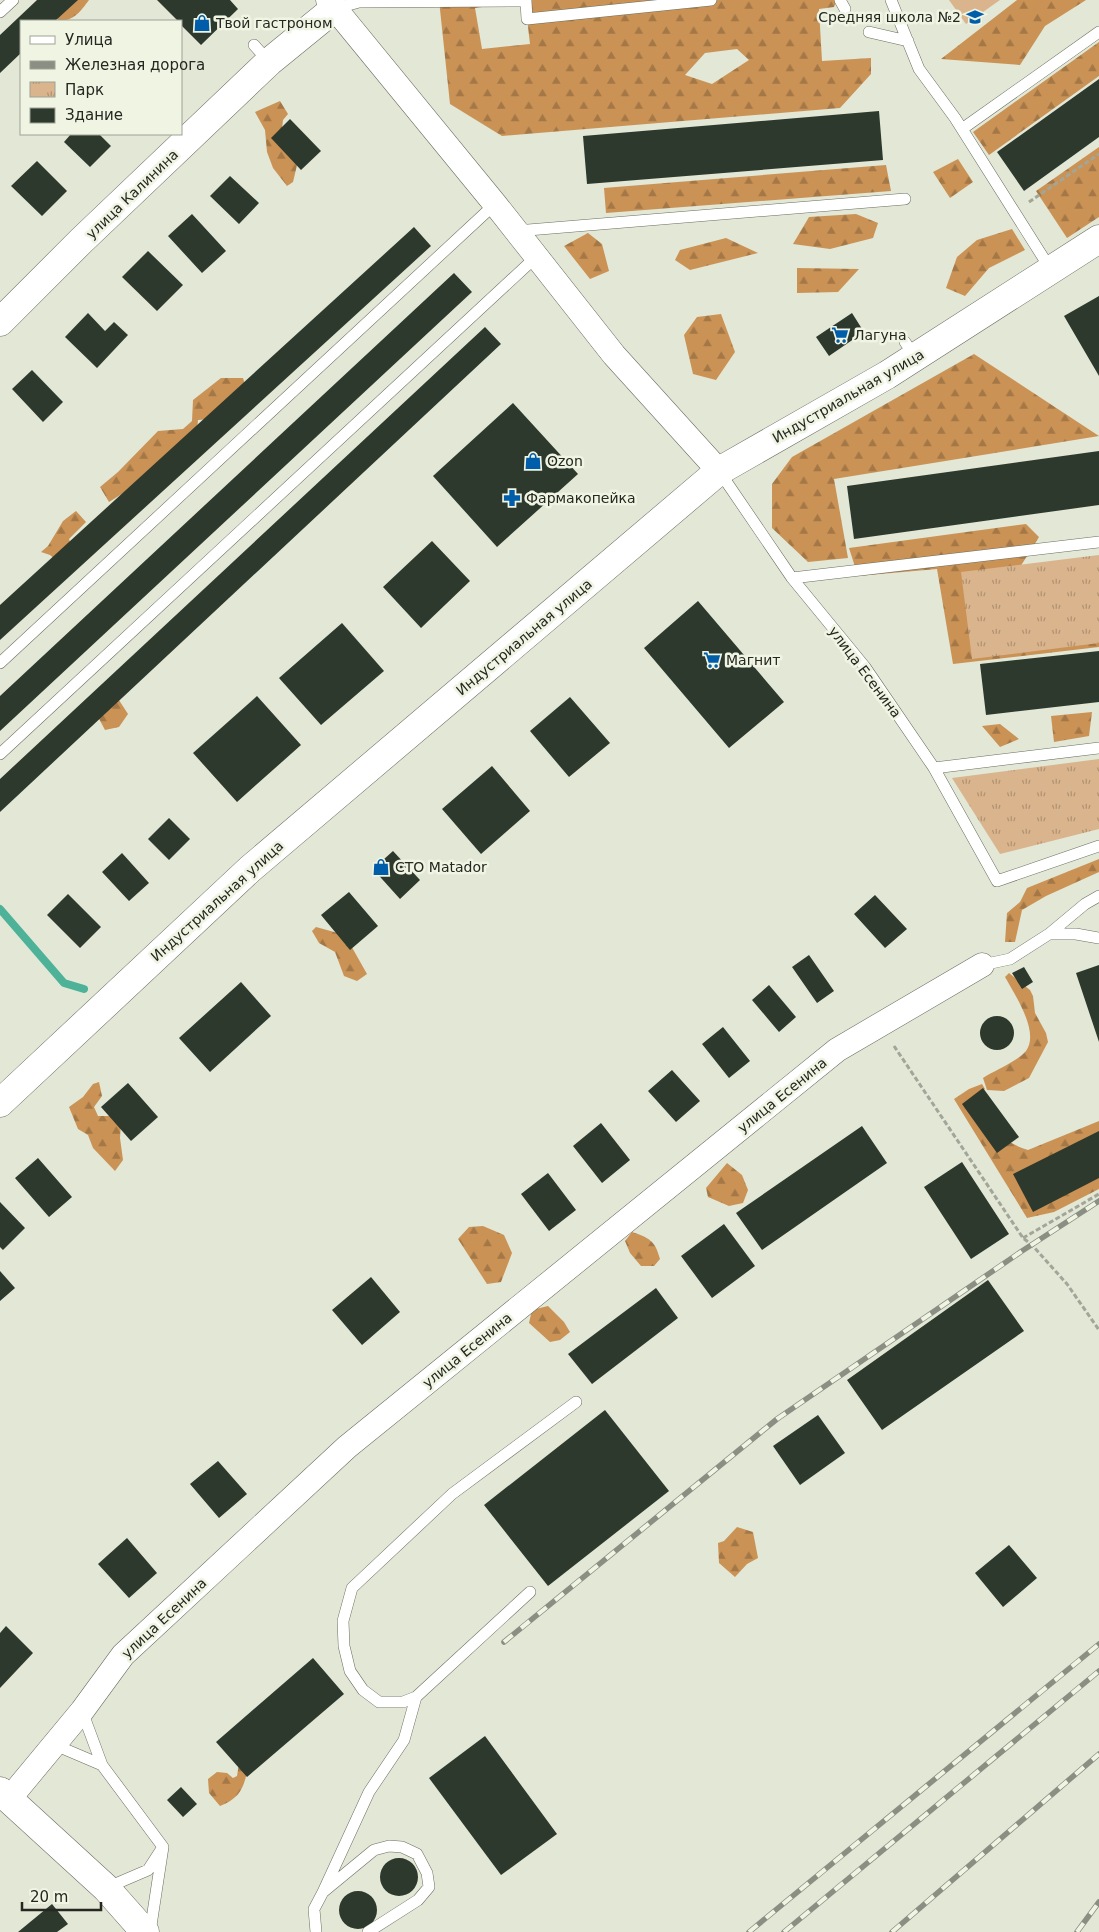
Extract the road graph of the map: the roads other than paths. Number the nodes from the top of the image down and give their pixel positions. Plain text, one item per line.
1 (13, 0) edge
2 (711, 0) edge
3 (892, 0) edge
4 (331, 5) edge
5 (0, 12) edge
6 (870, 32) dead end
7 (1099, 32) edge
8 (908, 41) junction
9 (962, 129) junction
10 (905, 199) dead end
11 (496, 204) junction
12 (516, 230) junction
13 (1099, 239) edge
14 (537, 256) junction
15 (1051, 270) junction
16 (0, 322) edge
17 (719, 471) junction
18 (1099, 542) edge
19 (792, 578) junction
20 (0, 663) edge
21 (1099, 748) edge
22 (0, 754) edge
23 (934, 768) junction
24 (1099, 846) edge
25 (1099, 896) edge
26 (1049, 934) junction
27 (1099, 938) edge
28 (982, 966) joint
29 (0, 1103) edge
30 (576, 1402) dead end
31 (530, 1592) dead end
32 (416, 1697) junction
33 (82, 1712) junction
34 (55, 1745) junction
35 (102, 1764) junction
36 (4, 1795) edge
37 (163, 1847) junction
38 (106, 1888) junction
39 (323, 1892) junction
40 (145, 1932) edge
41 (150, 1932) edge
42 (316, 1932) edge
43 (368, 1932) edge

1 - 5 lane
2 - 4 lane
3 - 8 lane
4 - 11 street
4 - 16 street, улица Калинина
6 - 8 lane
7 - 9 lane
8 - 9 lane
9 - 15 lane
10 - 12 lane
11 - 12 street
11 - 20 lane
12 - 14 street
13 - 15 street, Индустриальная улица
14 - 17 street
14 - 22 lane
15 - 17 street, Индустриальная улица
17 - 19 lane, улица Есенина
17 - 29 street, Индустриальная улица
18 - 19 lane
19 - 23 lane, улица Есенина
21 - 23 lane
23 - 24 lane, улица Есенина
25 - 26 lane
26 - 27 lane
26 - 28 lane
28 - 33 street, улица Есенина
30 - 32 lane
31 - 32 lane
32 - 39 lane
33 - 34 street, улица Есенина
33 - 35 lane
34 - 35 lane
34 - 36 street, улица Есенина
35 - 37 lane
36 - 38 street
37 - 38 lane
37 - 41 lane
38 - 40 street
39 - 42 lane
39 - 43 lane

